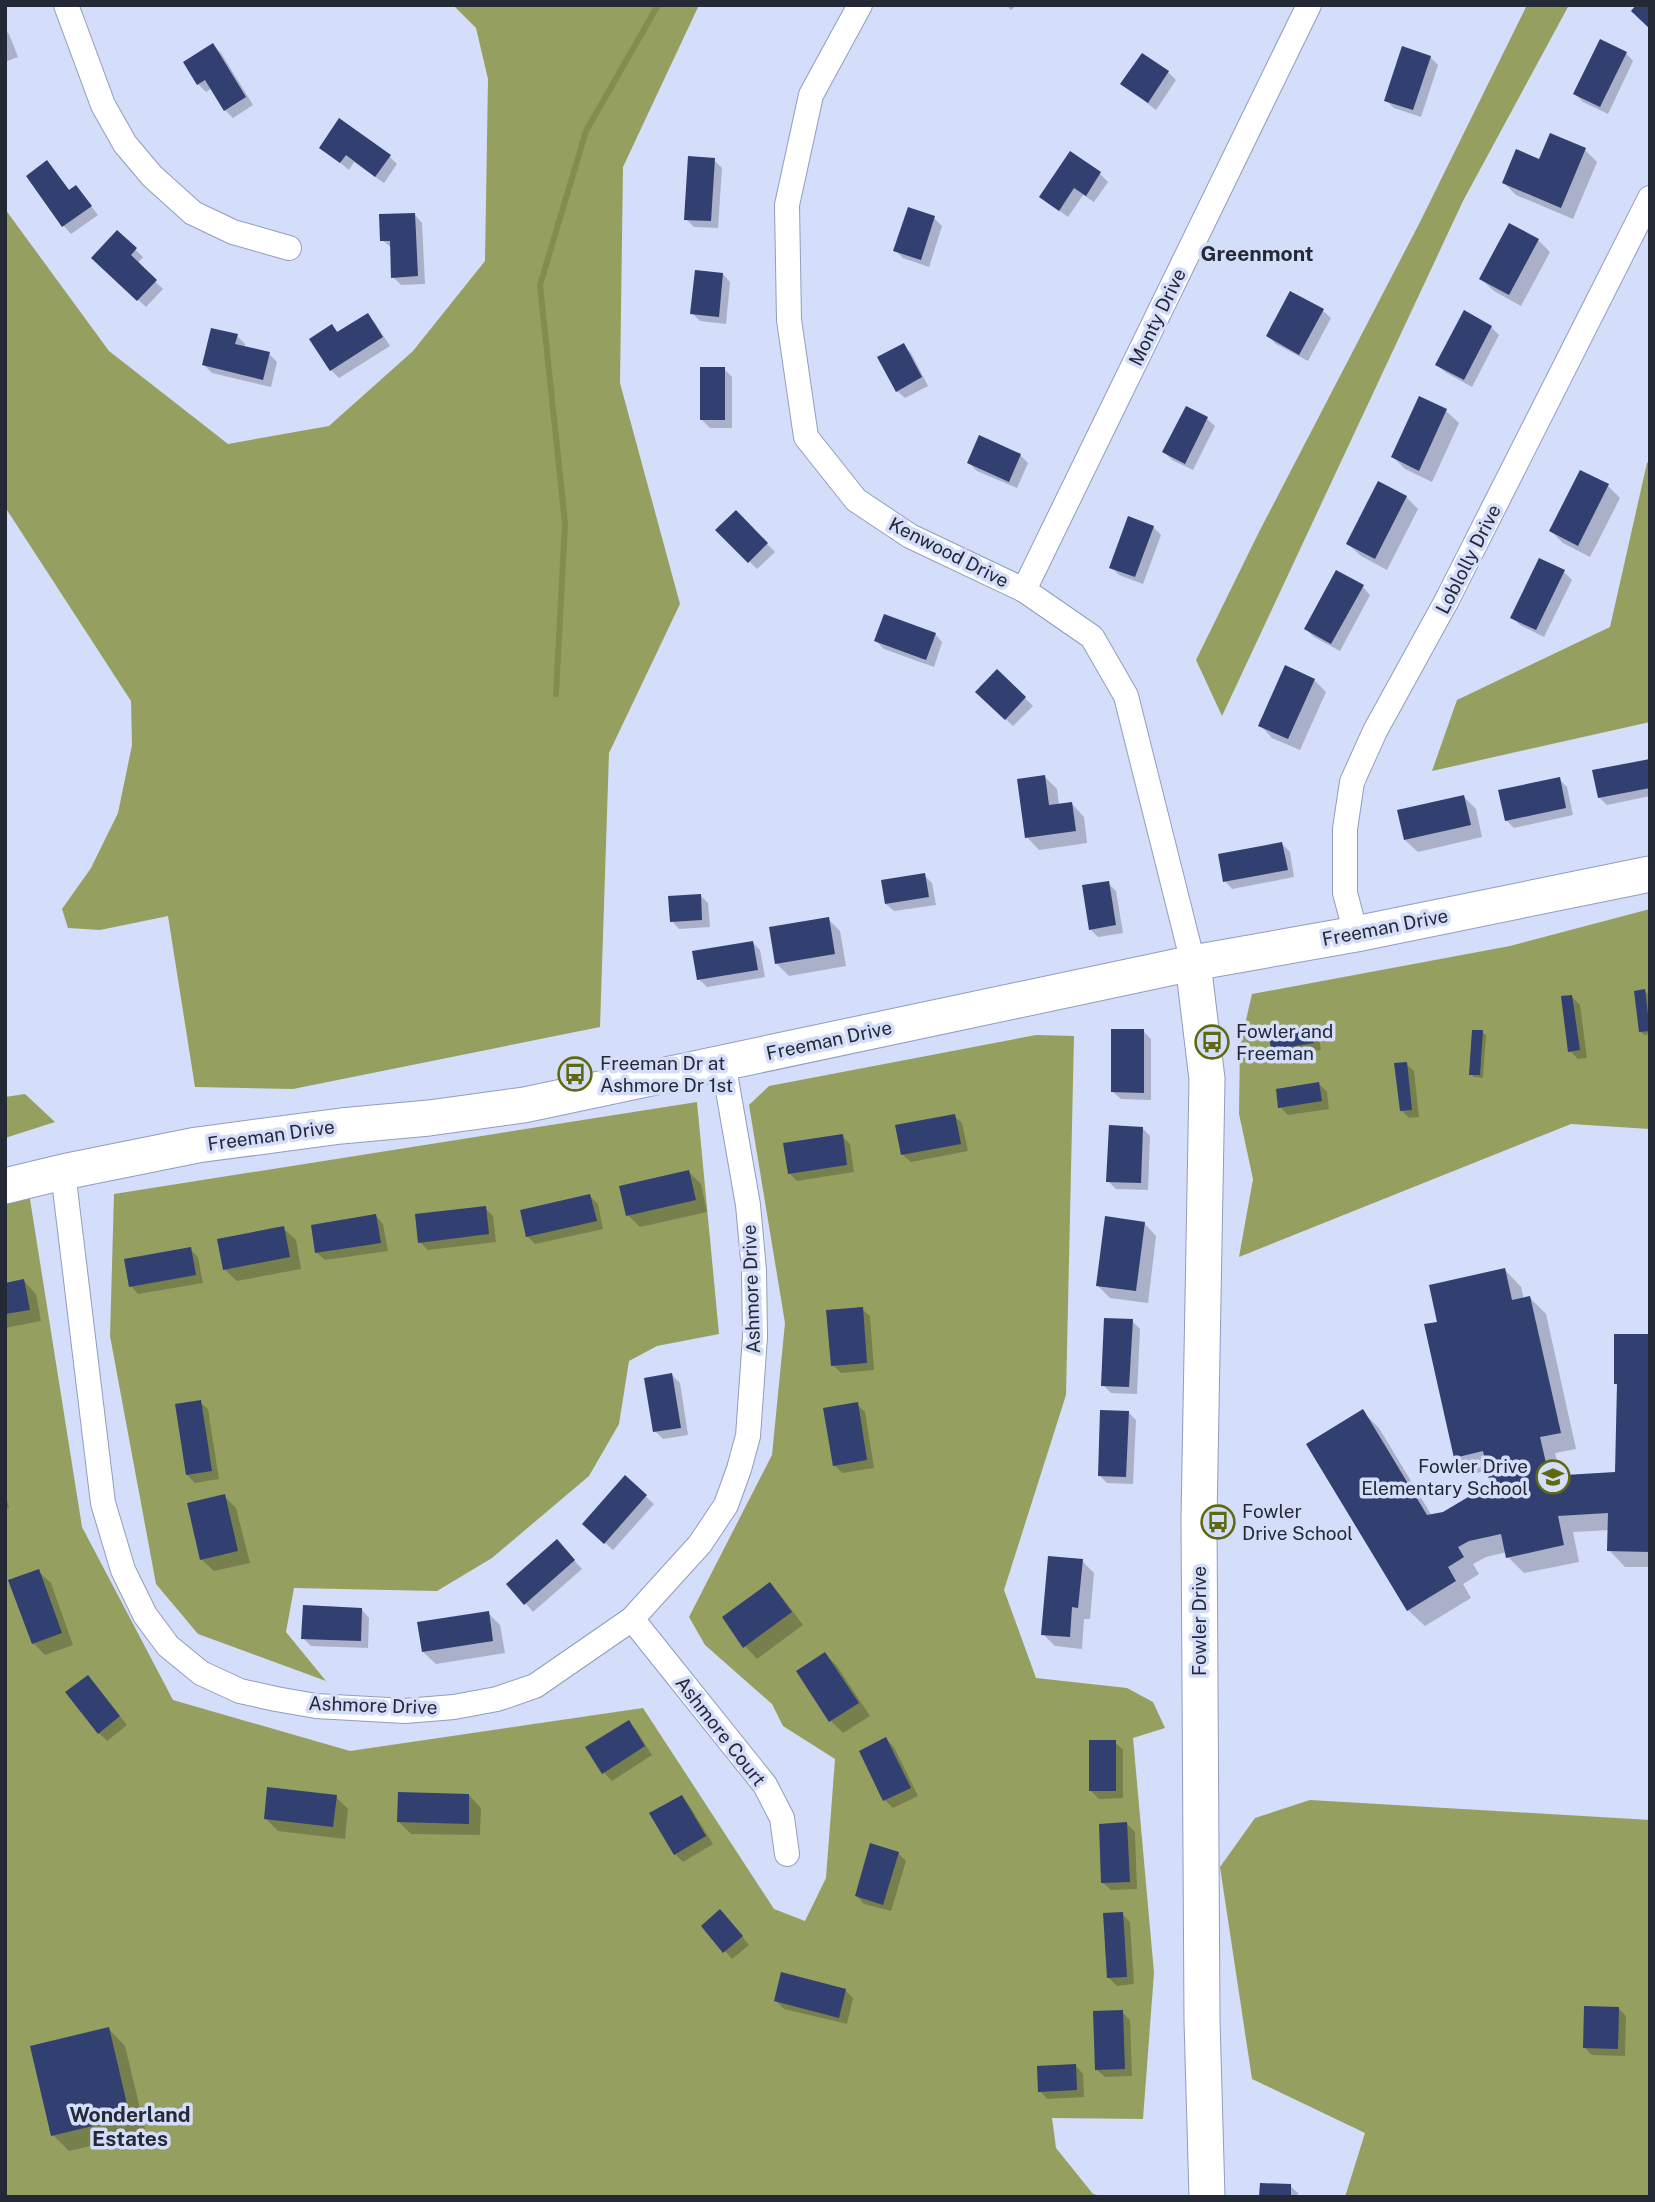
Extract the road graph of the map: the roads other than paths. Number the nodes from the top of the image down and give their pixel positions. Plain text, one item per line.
1 (66, 5) edge
2 (860, 5) edge
3 (1309, 5) edge
4 (1650, 198) edge
5 (289, 248) dead end
6 (1024, 590) junction
7 (1650, 874) edge
8 (1356, 934) junction
9 (1193, 962) junction
10 (723, 1062) junction
11 (63, 1172) junction
12 (5, 1186) edge
13 (632, 1619) junction
14 (787, 1854) dead end
15 (1207, 2197) edge

1 - 5 street
2 - 6 street, Kenwood Drive
3 - 6 street, Monty Drive
4 - 8 street, Loblolly Drive
6 - 9 street, Kenwood Drive
7 - 8 street, Freeman Drive
8 - 9 street, Freeman Drive
9 - 10 street, Freeman Drive
9 - 15 street, Fowler Drive
10 - 11 street, Freeman Drive
10 - 13 street, Ashmore Drive
11 - 12 street, Freeman Drive
11 - 13 street, Ashmore Drive
13 - 14 street, Ashmore Court

